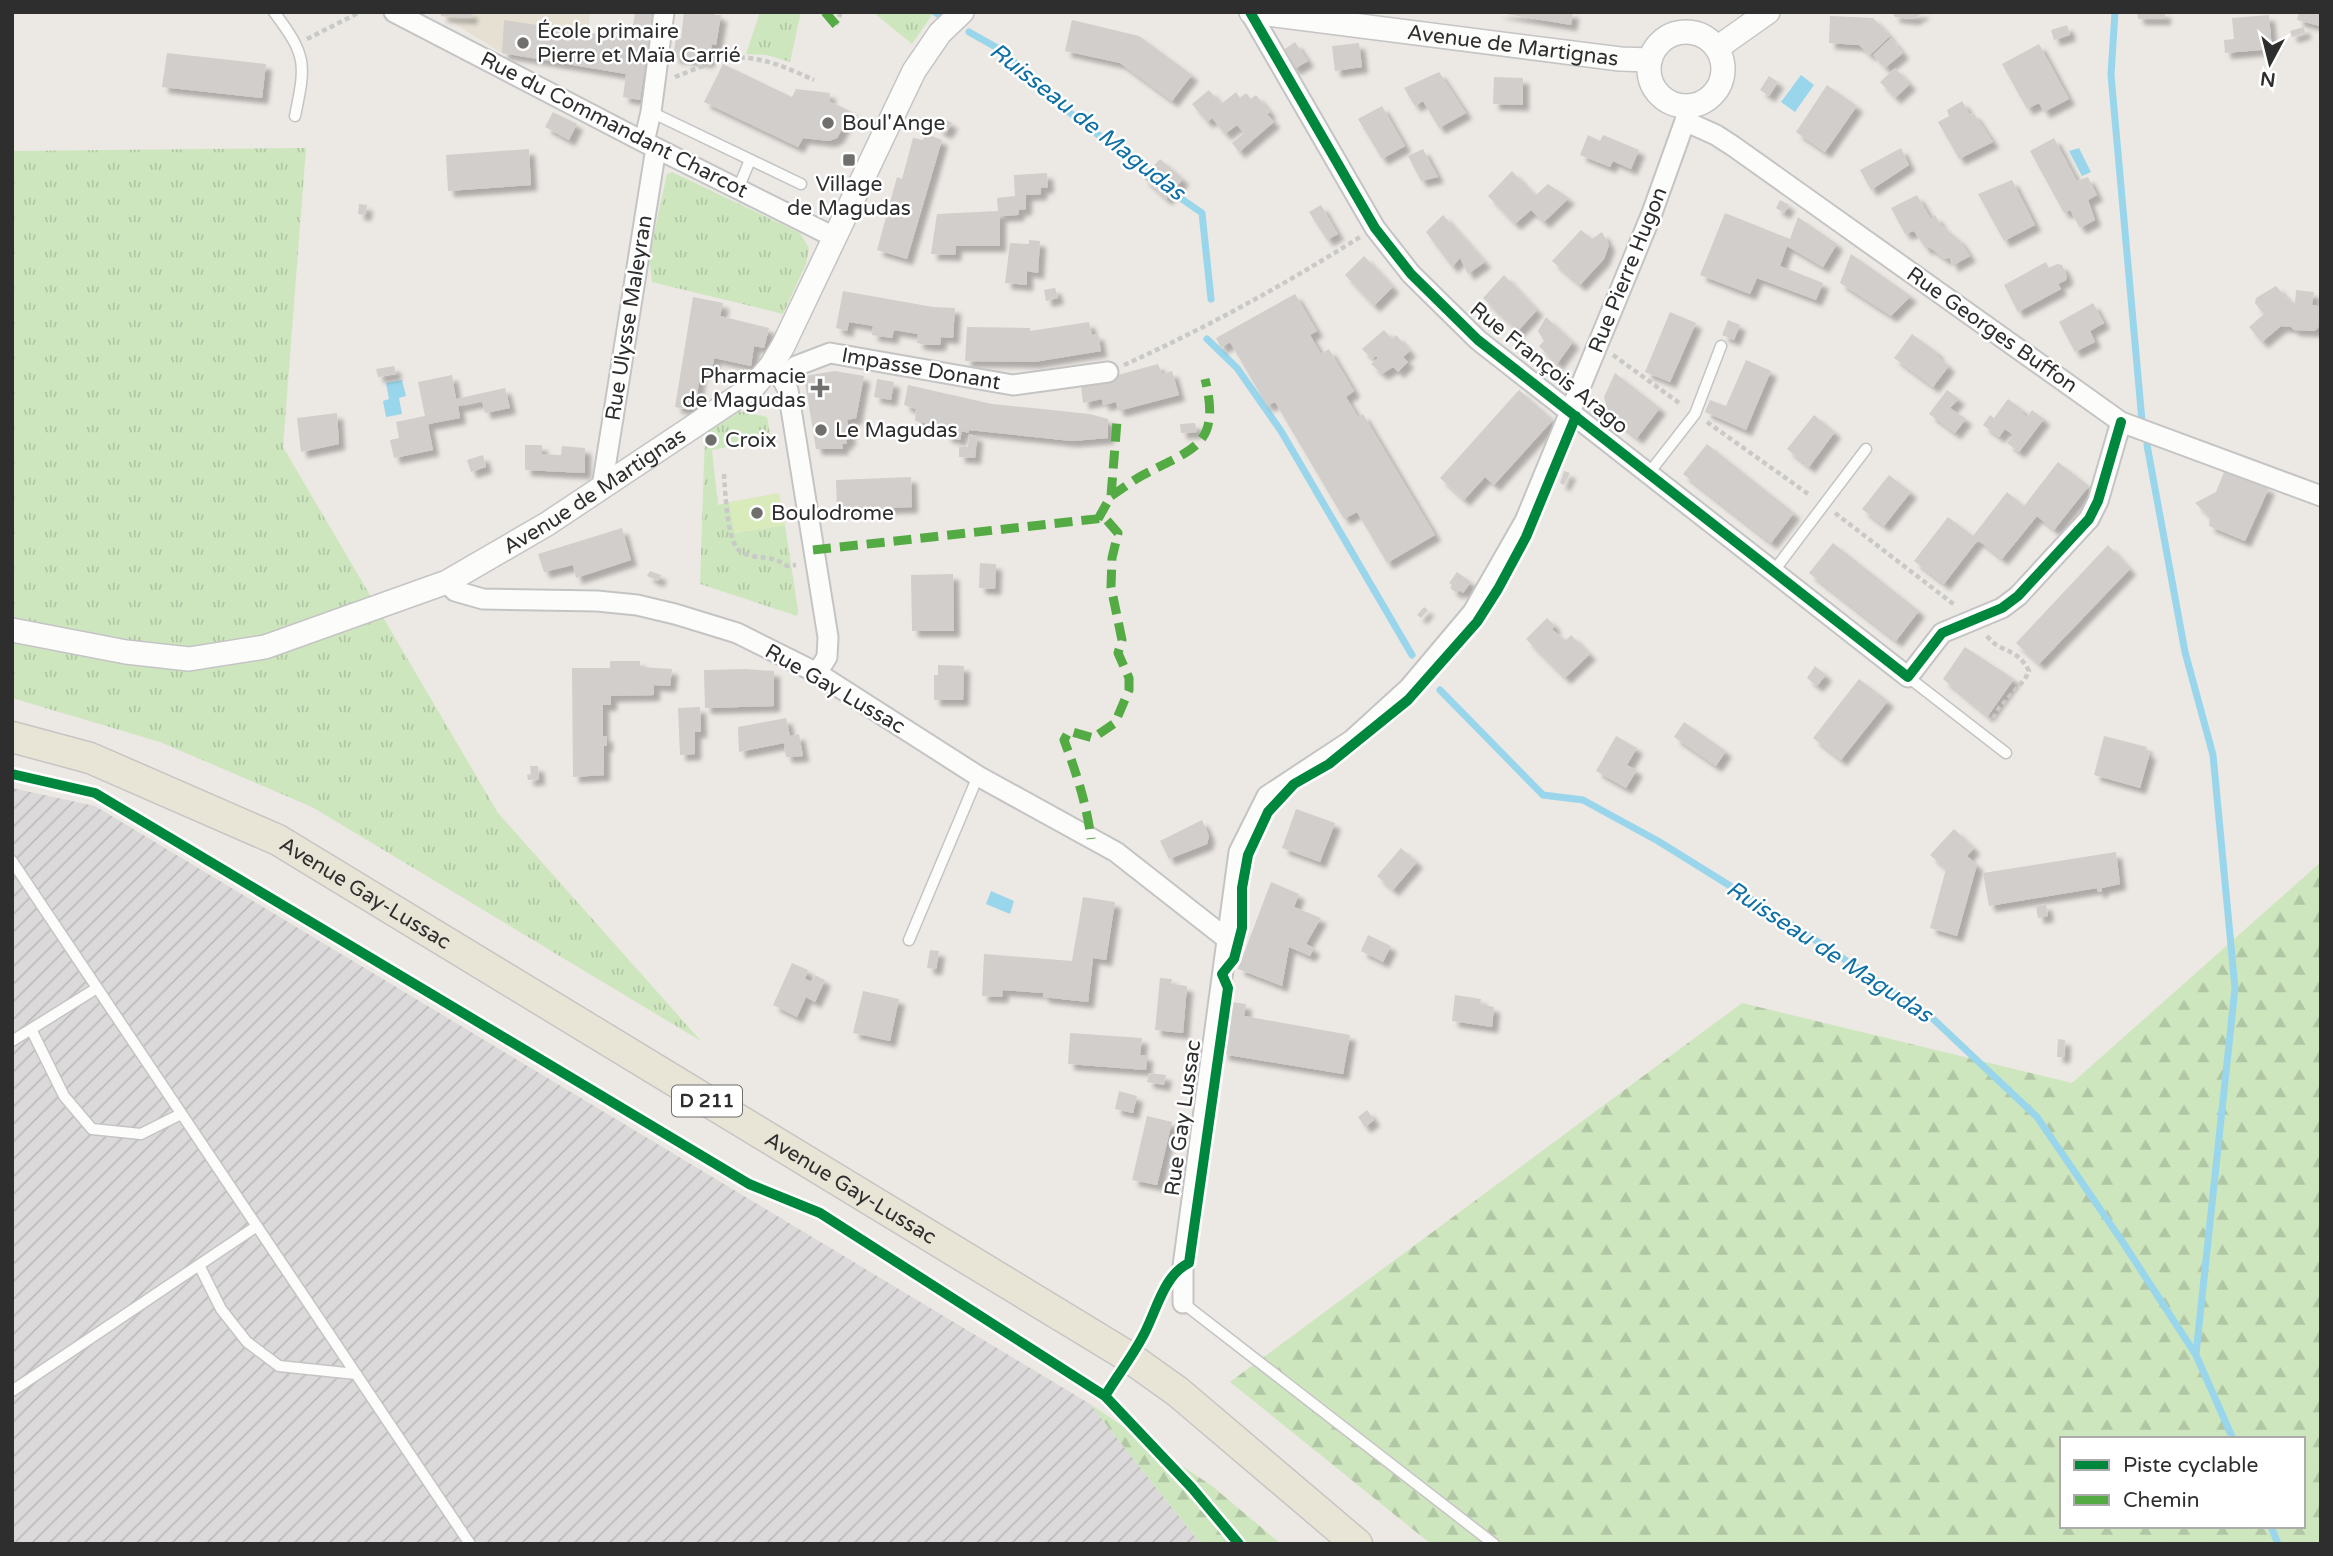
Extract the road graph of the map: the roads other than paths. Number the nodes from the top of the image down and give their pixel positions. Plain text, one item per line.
1 (274, 12) edge
2 (394, 12) edge
3 (663, 12) edge
4 (962, 12) edge
5 (1251, 12) edge
6 (1768, 12) edge
7 (1717, 48) junction
8 (1650, 60) junction
9 (651, 112) junction
10 (1686, 113) junction
11 (295, 116) dead end
12 (650, 145) junction
13 (751, 160) junction
14 (801, 184) dead end
15 (738, 189) junction
16 (834, 237) junction
17 (1721, 346) dead end
18 (1108, 372) road end
19 (777, 373) junction
20 (1571, 412) junction
21 (2121, 422) junction
22 (1866, 449) dead end
23 (1649, 473) junction
24 (602, 487) junction
25 (2321, 496) edge
26 (1773, 572) junction
27 (447, 582) junction
28 (12, 630) edge
29 (817, 673) junction
30 (1908, 677) junction
31 (12, 737) edge
32 (2006, 753) dead end
33 (978, 776) junction
34 (12, 861) edge
35 (1227, 939) junction
36 (909, 940) dead end
37 (97, 988) junction
38 (31, 1029) junction
39 (12, 1041) edge
40 (181, 1114) junction
41 (257, 1226) junction
42 (199, 1265) junction
43 (1183, 1303) joint
44 (356, 1374) junction
45 (12, 1391) edge
46 (470, 1544) edge
47 (1357, 1544) edge
48 (1494, 1544) edge

1 - 11 lane
2 - 12 street, Rue du Commandant Charcot
3 - 9 street, Rue Ulysse Maleyran
4 - 16 street, Avenue de Martignas
5 - 8 street, Avenue de Martignas
5 - 20 street, Rue François Arago
6 - 7 street
7 - 8 street
7 - 10 street
8 - 10 street
9 - 12 street, Rue Ulysse Maleyran
9 - 13 lane
10 - 20 street, Rue Pierre Hugon
10 - 21 street, Rue Georges Buffon
12 - 15 street, Rue du Commandant Charcot
12 - 24 street, Rue Ulysse Maleyran
13 - 14 lane
13 - 15 lane
15 - 16 street, Rue du Commandant Charcot
16 - 19 street, Avenue de Martignas
17 - 23 lane
18 - 19 street, Impasse Donant
19 - 24 street, Avenue de Martignas
19 - 29 street
20 - 23 street, Rue François Arago
20 - 35 street, Rue Pierre Hugon
21 - 25 street, Rue Georges Buffon
21 - 30 street
22 - 26 lane
23 - 26 street, Rue François Arago
24 - 27 street, Avenue de Martignas
26 - 30 street, Rue François Arago
27 - 28 street, Avenue de Martignas
27 - 29 street, Rue Gay Lussac
29 - 33 street, Rue Gay Lussac
30 - 32 lane, Rue François Arago
31 - 47 main road, Avenue Gay-Lussac / D 211
33 - 35 street, Rue Gay Lussac
33 - 36 lane
34 - 37 lane
35 - 43 street, Rue Gay Lussac
37 - 38 lane
37 - 40 lane
38 - 39 lane
38 - 40 lane
40 - 41 lane
41 - 42 lane
41 - 44 lane
42 - 44 lane
42 - 45 lane
43 - 48 lane
44 - 46 lane

